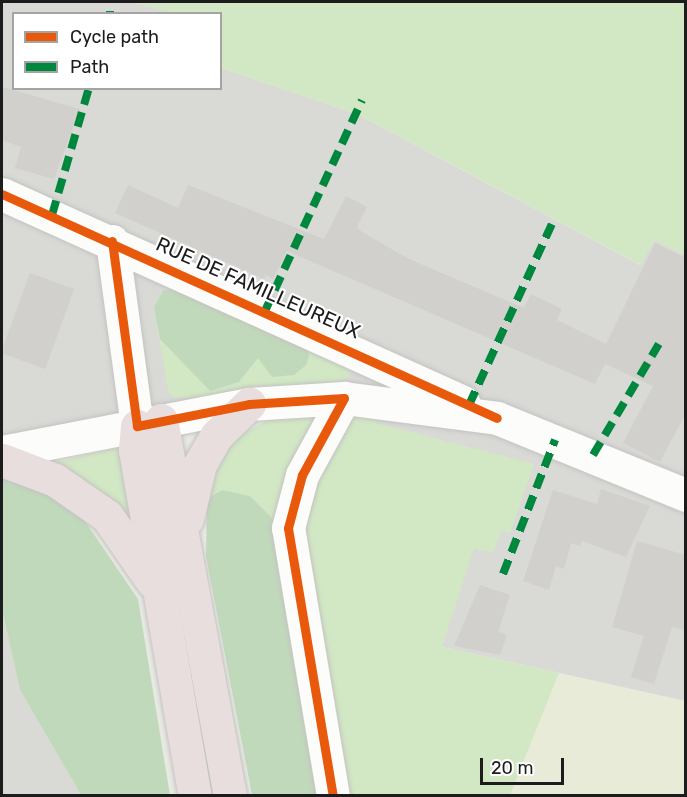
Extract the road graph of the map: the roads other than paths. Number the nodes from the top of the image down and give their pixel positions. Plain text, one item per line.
1 (2, 194) edge
2 (112, 241) junction
3 (344, 398) junction
4 (249, 404) junction
5 (497, 418) junction
6 (149, 423) junction
7 (2, 452) edge
8 (2, 460) edge
9 (686, 495) edge
10 (185, 548) junction
11 (163, 598) junction
12 (195, 795) edge
13 (230, 795) edge
14 (333, 795) edge

1 - 2 street, RUE DE FAMILLEUREUX
2 - 5 street, RUE DE FAMILLEUREUX
2 - 6 street
3 - 4 street, RUE DE FAMILLEUREUX
3 - 5 street, RUE DE FAMILLEUREUX
3 - 14 street
4 - 6 street, RUE DE FAMILLEUREUX
4 - 10 highway
5 - 9 street, RUE DE FAMILLEUREUX
6 - 7 street, RUE DE FAMILLEUREUX
6 - 10 highway
6 - 11 highway
8 - 11 highway
10 - 13 highway
11 - 12 highway

